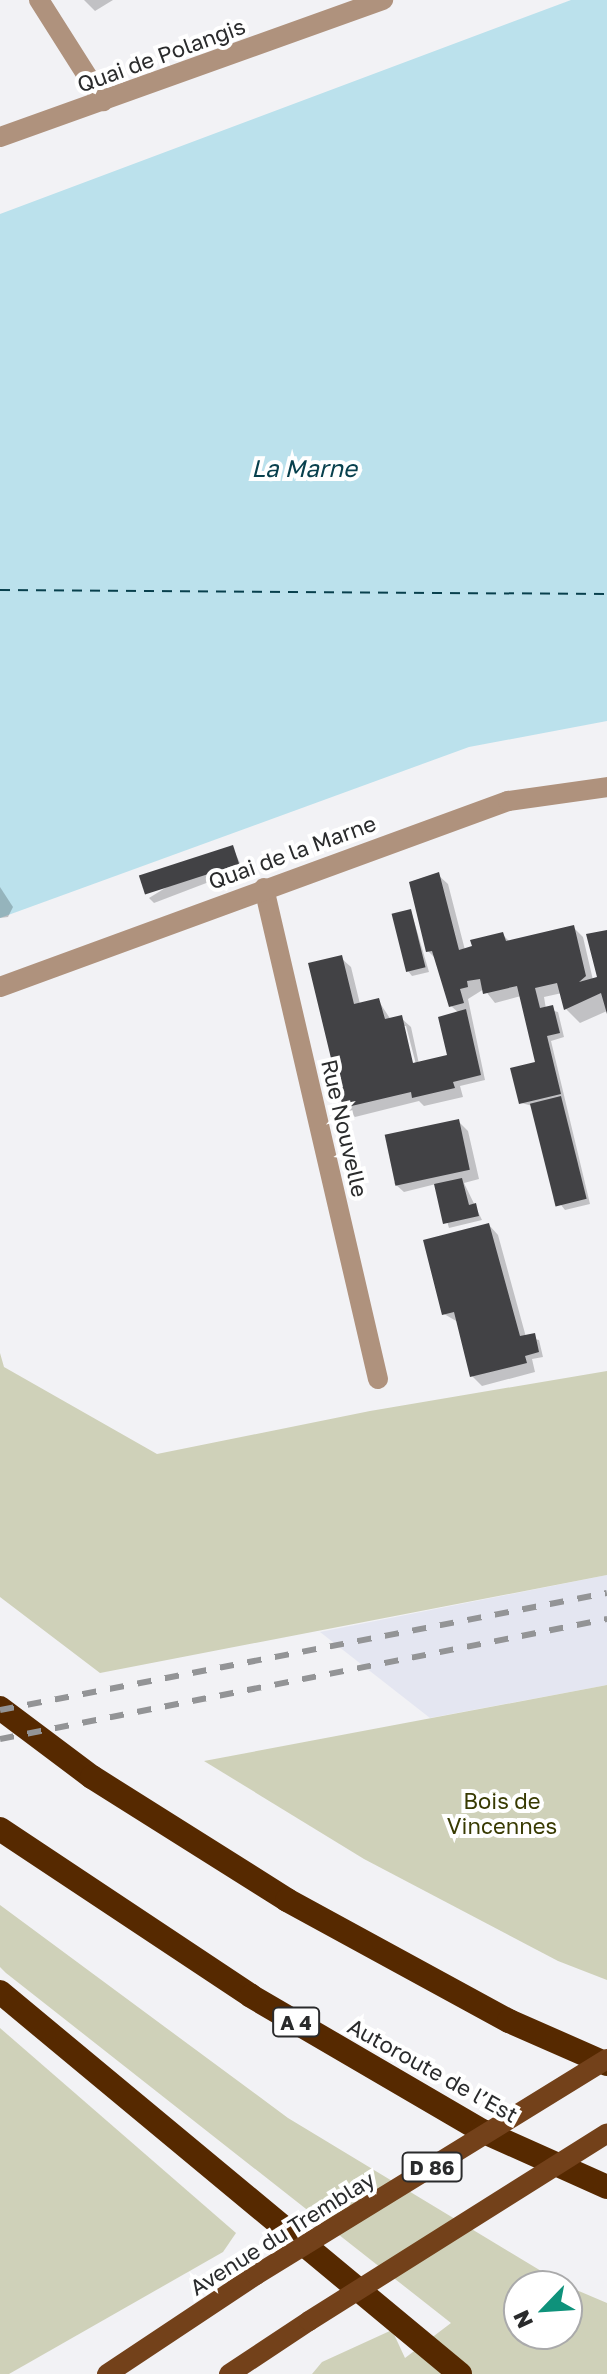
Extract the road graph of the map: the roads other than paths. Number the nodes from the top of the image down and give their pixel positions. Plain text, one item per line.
1 (39, 0) edge
2 (383, 0) edge
3 (103, 101) junction
4 (0, 137) edge
5 (607, 787) edge
6 (264, 888) junction
7 (0, 987) edge
8 (378, 1379) dead end
9 (0, 1708) edge
10 (0, 1829) edge
11 (0, 1992) edge
12 (607, 2061) edge
13 (607, 2133) edge
14 (607, 2187) edge
15 (107, 2374) edge
16 (229, 2374) edge
17 (460, 2374) edge

1 - 3 street
2 - 3 street, Quai de Polangis
3 - 4 street, Quai de Polangis
5 - 6 street, Quai de la Marne
6 - 7 street, Quai de la Marne
6 - 8 street, Rue Nouvelle
9 - 12 highway
10 - 14 highway, Autoroute de l’Est / A 4
11 - 17 highway
12 - 15 main road, Avenue du Tremblay / D 86, bridge
13 - 16 main road, bridge

